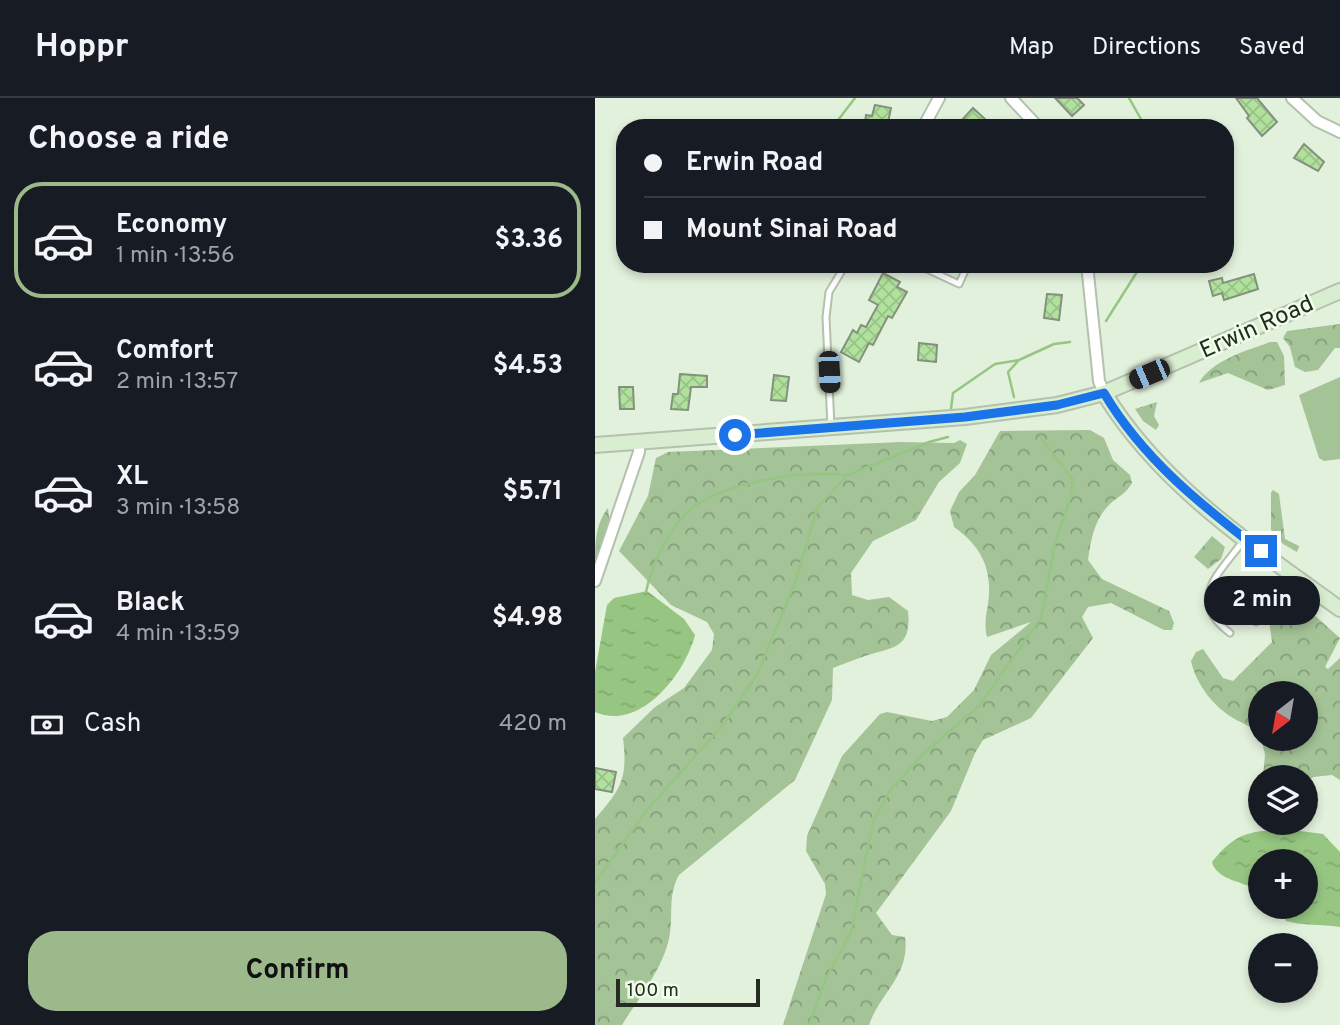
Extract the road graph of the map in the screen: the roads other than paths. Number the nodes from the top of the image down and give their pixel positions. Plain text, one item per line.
1 (939, 98) edge
2 (1011, 98) edge
3 (1291, 98) edge
4 (928, 119) edge
5 (1031, 119) edge
6 (1340, 132) edge
7 (841, 273) edge
8 (935, 273) edge
9 (964, 273) edge
10 (1088, 273) edge
11 (1340, 292) edge
12 (1104, 393) junction
13 (831, 427) junction
14 (639, 441) junction
15 (595, 445) edge
16 (1244, 538) junction
17 (1288, 571) junction
18 (595, 581) edge
19 (1340, 609) edge
20 (1256, 622) dead end
21 (1230, 633) dead end

1 - 4 street
2 - 5 street
3 - 6 street
7 - 13 lane
8 - 9 lane
10 - 12 street
11 - 12 main road, Erwin Road
12 - 13 main road, Erwin Road
12 - 16 main road
13 - 14 main road, Erwin Road
14 - 15 main road, Erwin Road
14 - 18 street
16 - 17 main road
16 - 21 lane
17 - 19 main road
17 - 20 lane

